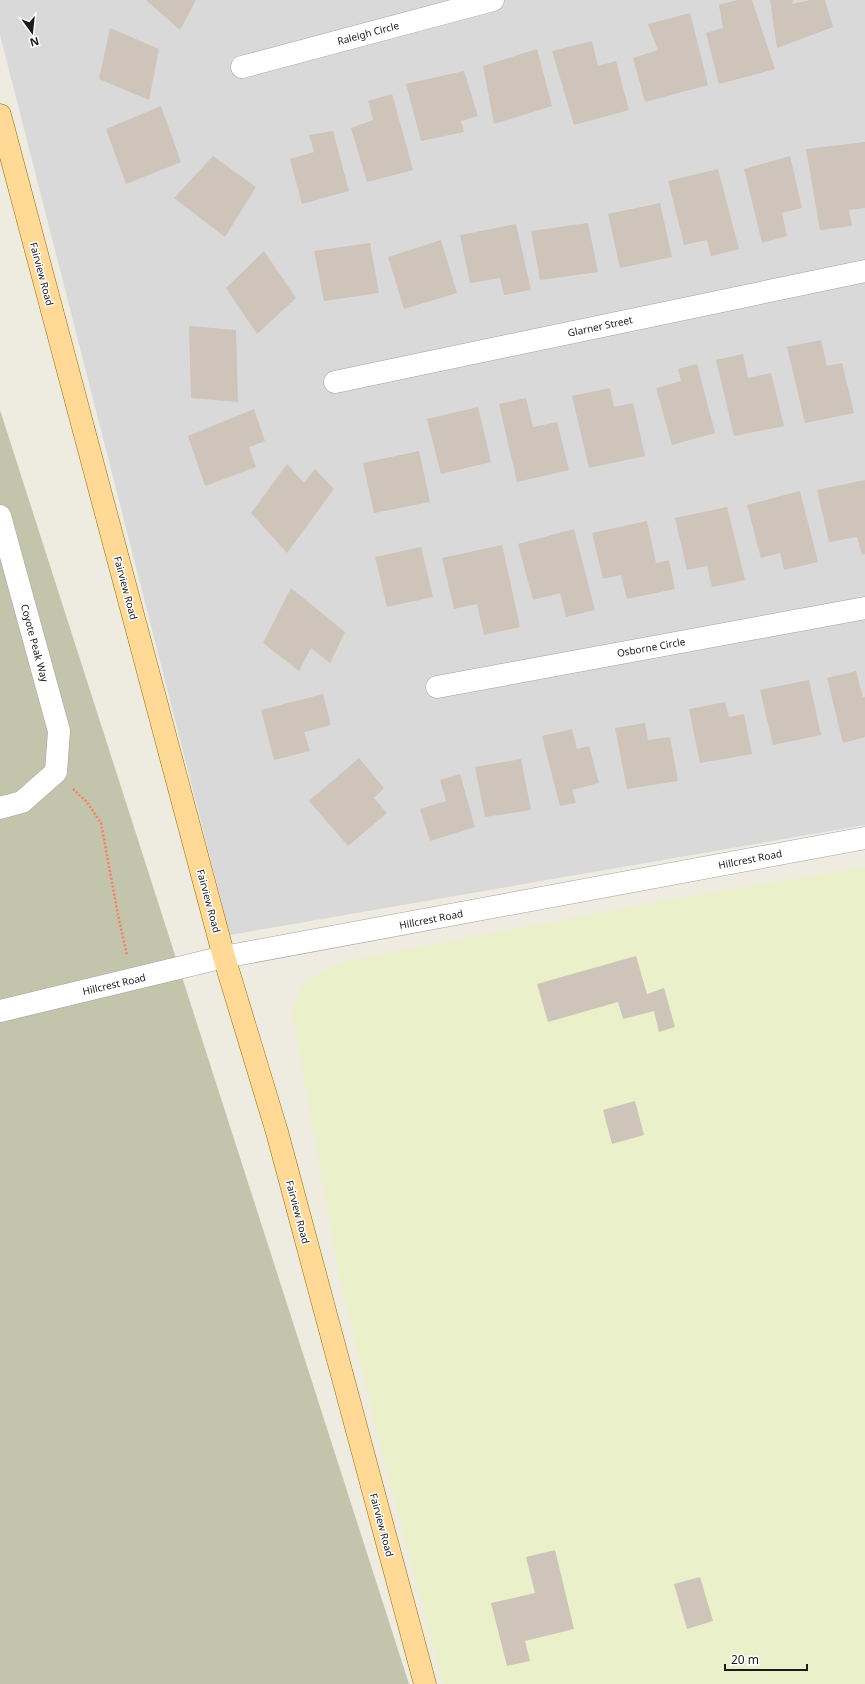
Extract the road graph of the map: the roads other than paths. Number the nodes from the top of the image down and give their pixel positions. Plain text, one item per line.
1 (493, 0) edge
2 (242, 66) dead end
3 (0, 116) edge
4 (865, 271) edge
5 (335, 382) dead end
6 (0, 516) edge
7 (865, 608) edge
8 (437, 687) dead end
9 (0, 808) edge
10 (865, 838) edge
11 (224, 957) junction
12 (0, 1011) edge
13 (425, 1684) edge

1 - 2 street, Raleigh Circle
3 - 11 main road, Fairview Road
4 - 5 street, Glarner Street
6 - 9 street, Coyote Peak Way
7 - 8 street, Osborne Circle
10 - 11 street, Hillcrest Road
11 - 12 street, Hillcrest Road
11 - 13 main road, Fairview Road

